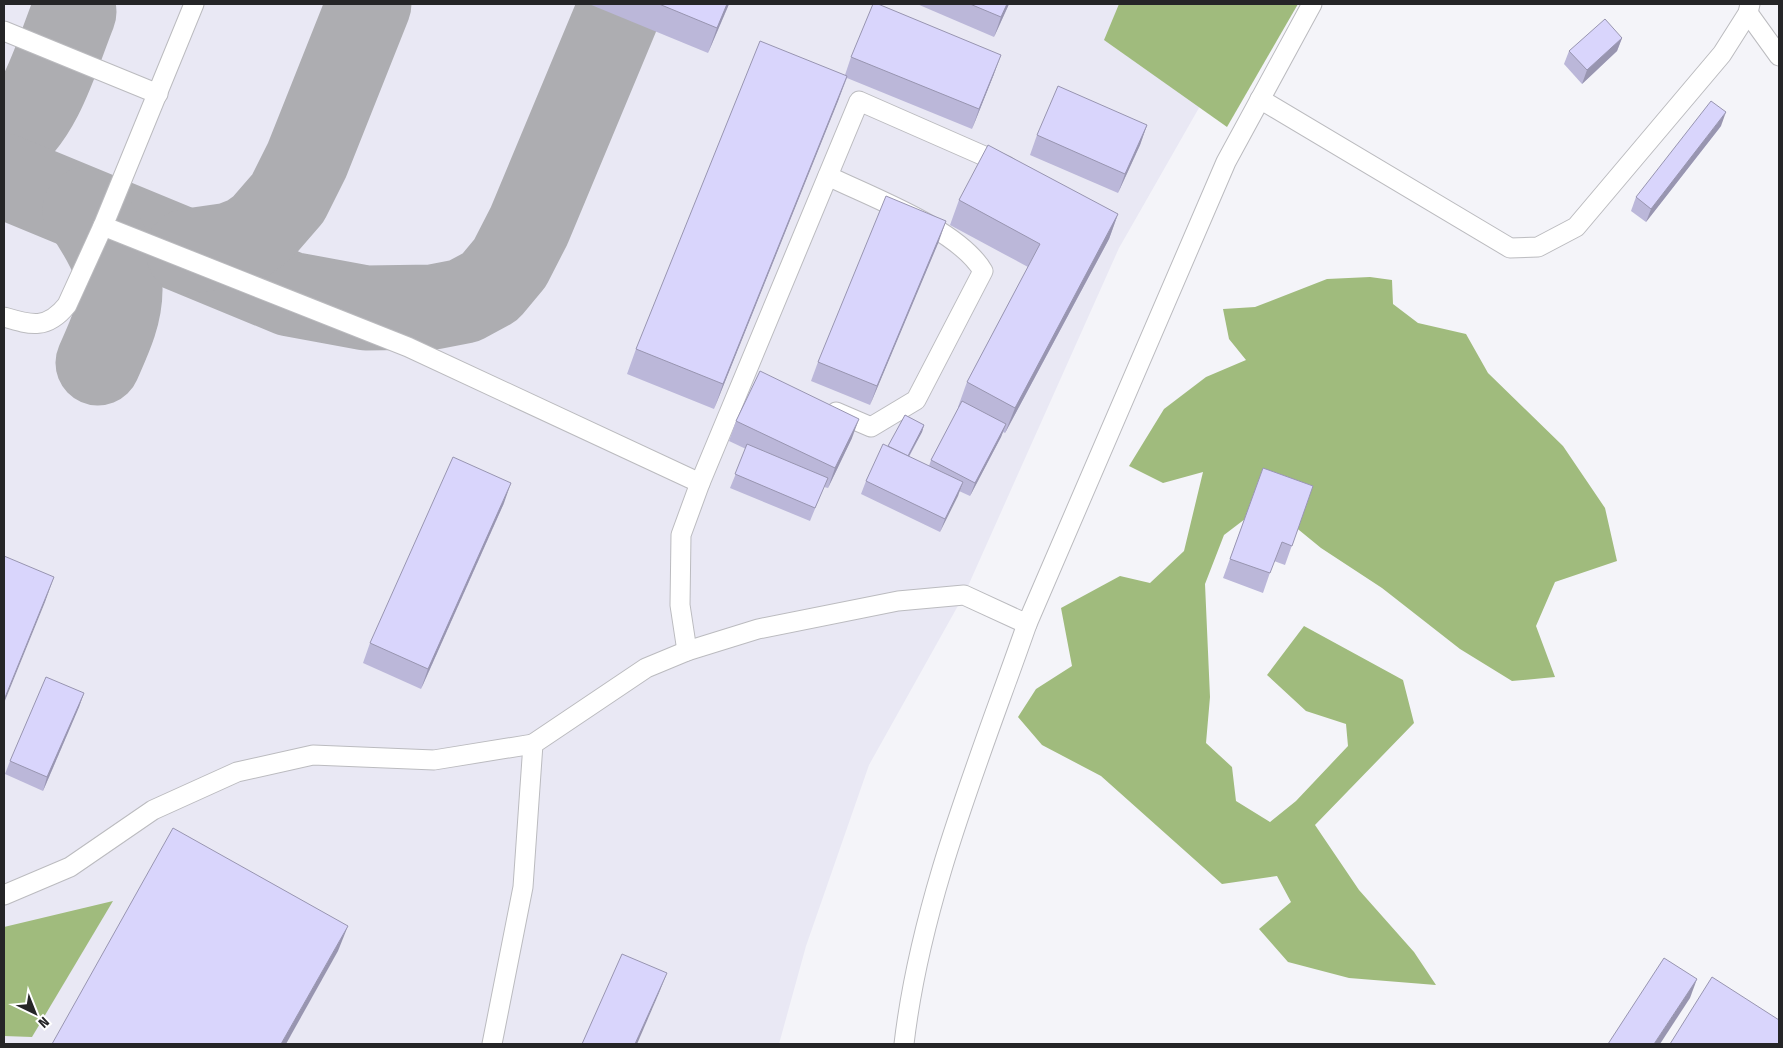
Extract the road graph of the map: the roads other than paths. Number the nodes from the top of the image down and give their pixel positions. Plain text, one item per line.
1 (194, 4) edge
2 (1312, 4) edge
3 (1749, 8) edge
4 (4, 31) edge
5 (1779, 56) edge
6 (158, 94) junction
7 (1260, 99) junction
8 (1023, 173) edge
9 (828, 176) junction
10 (103, 226) junction
11 (4, 317) edge
12 (745, 374) junction
13 (763, 382) edge
14 (817, 404) edge
15 (700, 483) junction
16 (1027, 624) junction
17 (687, 651) junction
18 (533, 744) junction
19 (4, 895) edge
20 (492, 1044) edge
21 (904, 1044) edge

1 - 6 lane
2 - 7 lane
3 - 5 lane
3 - 7 lane
4 - 6 lane
6 - 10 lane
7 - 16 lane
8 - 9 lane
9 - 12 lane
9 - 14 lane
10 - 11 lane
10 - 15 lane
12 - 13 lane
12 - 15 lane
15 - 17 lane
16 - 17 lane
16 - 21 lane
17 - 18 lane
18 - 19 lane
18 - 20 lane

